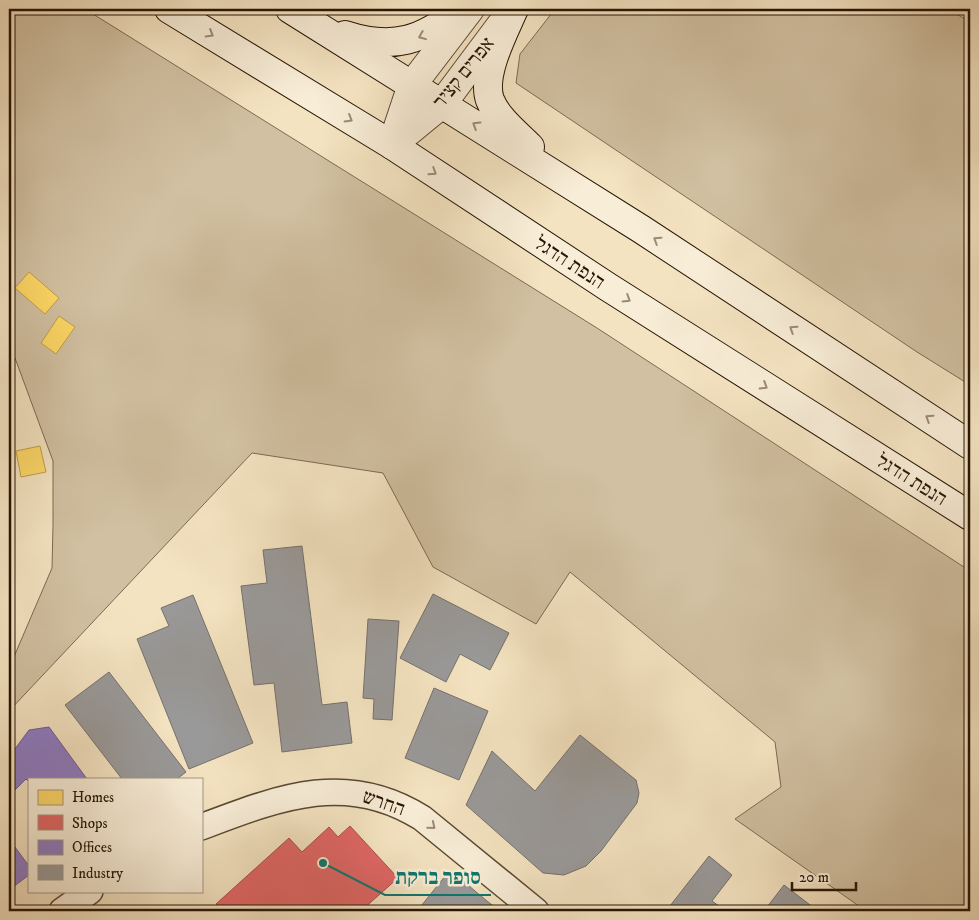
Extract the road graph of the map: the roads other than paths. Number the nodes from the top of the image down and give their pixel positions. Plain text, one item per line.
1 (169, 9) edge
2 (462, 9) edge
3 (470, 9) edge
4 (514, 9) edge
5 (296, 13) edge
6 (412, 85) junction
7 (442, 104) junction
8 (392, 145) junction
9 (564, 181) junction
10 (970, 445) edge
11 (970, 516) edge
12 (202, 827) edge
13 (89, 892) edge
14 (62, 911) edge
15 (536, 911) edge

1 -> 8 main road, הנפת הדגל
2 -> 5 main road
3 - 6 main road, אפרים קציר
4 - 7 main road, אפרים קציר
4 - 9 main road
5 - 6 main road
6 - 7 main road
6 - 8 main road, אפרים קציר
7 - 8 main road, אפרים קציר
9 -> 7 main road
8 -> 11 main road, הנפת הדגל
10 -> 9 main road
12 -> 15 street, החרש
13 - 14 street

